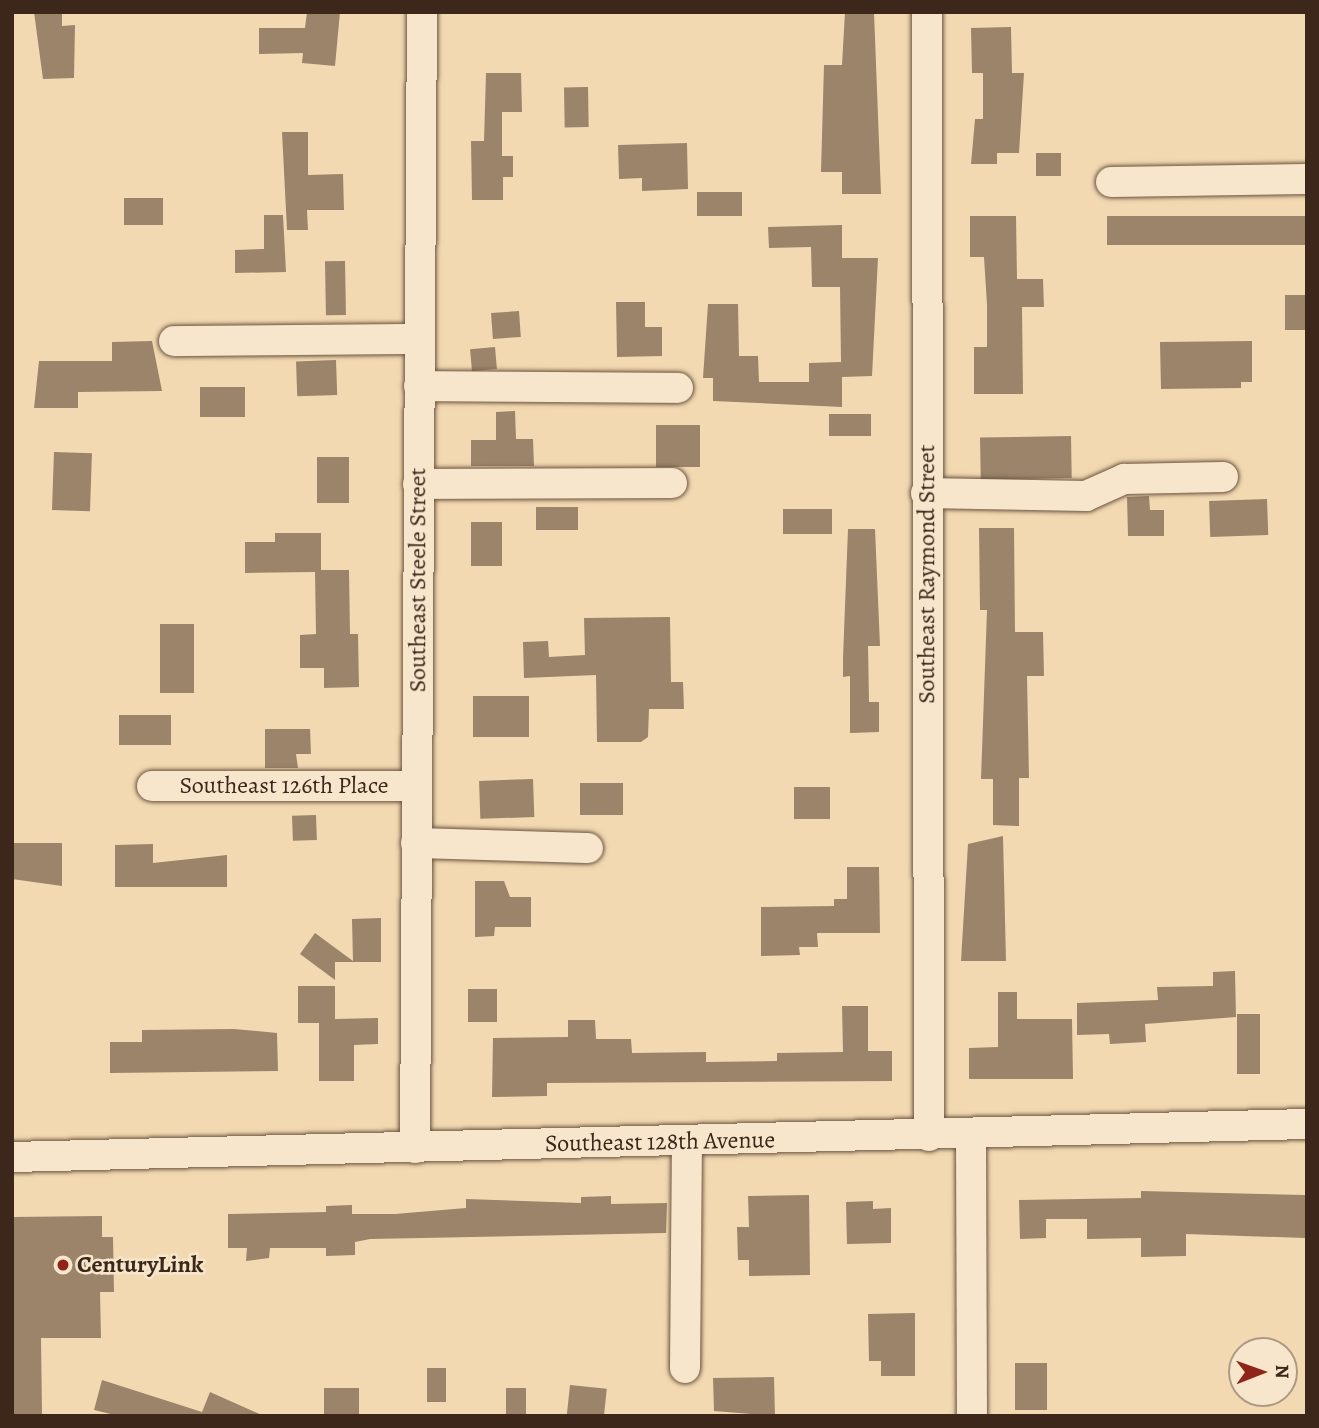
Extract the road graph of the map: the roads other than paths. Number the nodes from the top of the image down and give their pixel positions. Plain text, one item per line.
1 (422, 12) edge
2 (927, 12) edge
3 (1307, 179) edge
4 (1111, 182) dead end
5 (419, 339) junction
6 (174, 341) dead end
7 (419, 386) junction
8 (678, 388) dead end
9 (1223, 477) dead end
10 (672, 483) dead end
11 (418, 484) junction
12 (926, 493) junction
13 (152, 786) dead end
14 (416, 786) junction
15 (416, 843) junction
16 (588, 848) dead end
17 (1307, 1125) edge
18 (971, 1135) junction
19 (929, 1136) junction
20 (687, 1141) junction
21 (415, 1148) junction
22 (12, 1157) edge
23 (685, 1368) dead end
24 (972, 1416) edge

1 - 5 street, Southeast Steele Street
2 - 12 street, Southeast Raymond Street
3 - 4 street
5 - 6 street
5 - 7 street, Southeast Steele Street
7 - 8 street
7 - 11 street, Southeast Steele Street
9 - 12 street
10 - 11 street
11 - 14 street, Southeast Steele Street
12 - 19 street, Southeast Raymond Street
13 - 14 street, Southeast 126th Place
14 - 15 street, Southeast Steele Street
15 - 16 street
15 - 21 street, Southeast Steele Street
17 - 18 street, Southeast 128th Avenue
18 - 19 street, Southeast 128th Avenue
18 - 24 street
19 - 20 street, Southeast 128th Avenue
20 - 21 street, Southeast 128th Avenue
20 - 23 street
21 - 22 street, Southeast 128th Avenue

